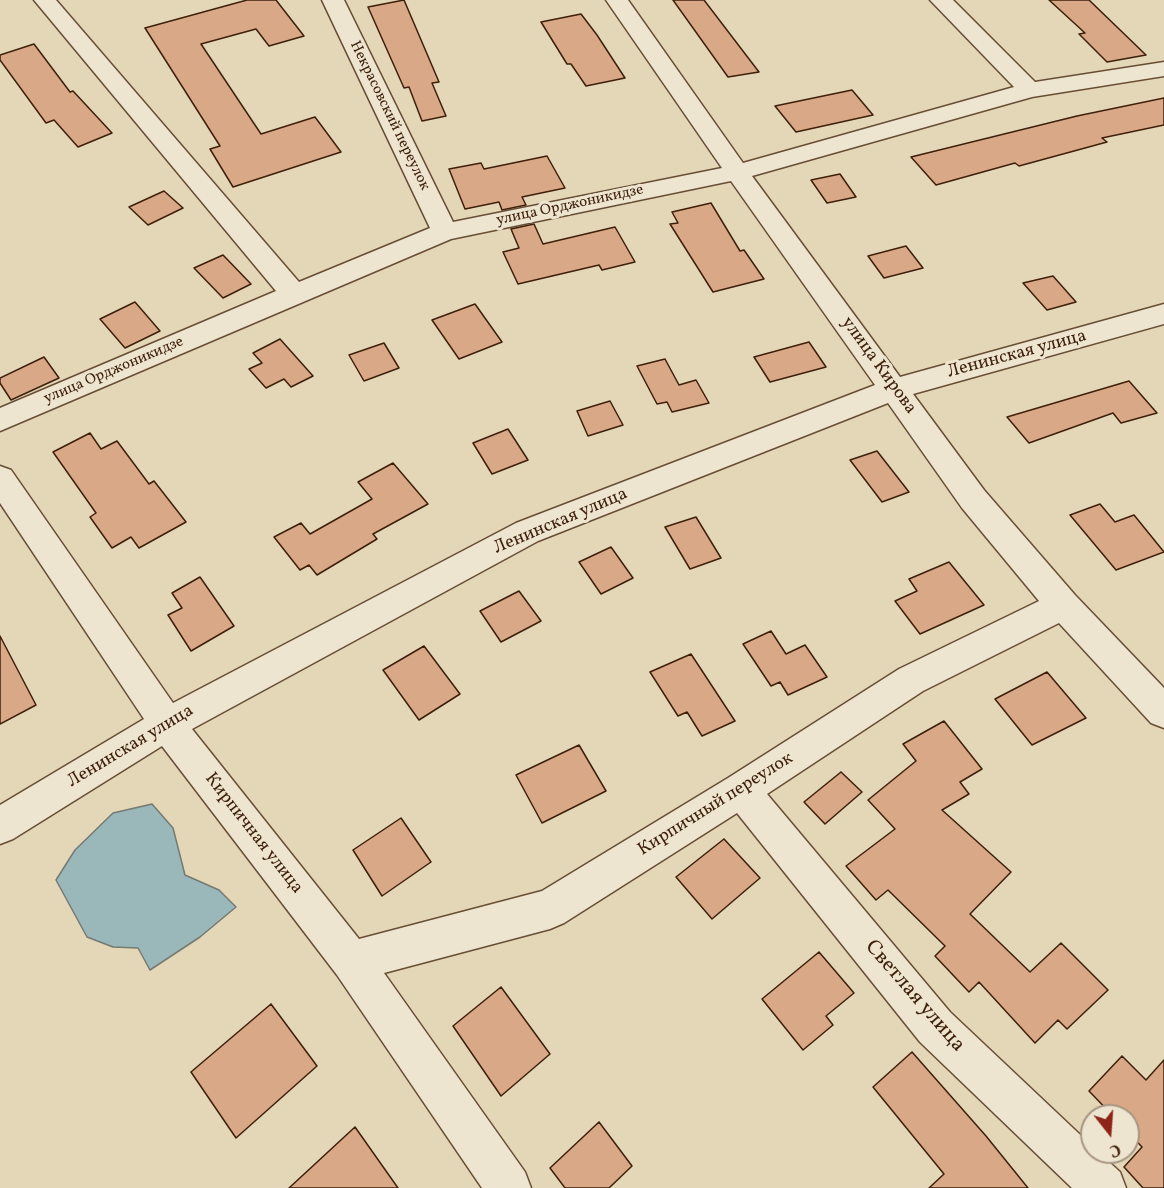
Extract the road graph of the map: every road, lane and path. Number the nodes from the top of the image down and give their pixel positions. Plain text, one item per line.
1 (45, 0) edge
2 (333, 0) edge
3 (617, 0) edge
4 (941, 0) edge
5 (1164, 69) edge
6 (1030, 90) junction
7 (737, 172) junction
8 (445, 232) junction
9 (294, 294) junction
10 (1164, 314) edge
11 (895, 389) junction
12 (0, 420) edge
13 (0, 478) edge
14 (1063, 605) junction
15 (1164, 712) edge
16 (167, 724) junction
17 (741, 790) junction
18 (0, 826) edge
19 (351, 961) junction
20 (509, 1188) edge
21 (1104, 1188) edge

1 - 9 street
2 - 8 street, Некрасовский переулок
3 - 7 street, улица Кирова
4 - 6 street
5 - 6 street, улица Орджоникидзе
6 - 7 street, улица Орджоникидзе
7 - 8 street, улица Орджоникидзе
7 - 11 street, улица Кирова
8 - 9 street, улица Орджоникидзе
9 - 12 street, улица Орджоникидзе
10 - 11 street, Ленинская улица
11 - 14 street, улица Кирова
11 - 16 street, Ленинская улица
13 - 16 street, Кирпичная улица
14 - 15 street, улица Кирова
14 - 17 street, Кирпичный переулок
16 - 18 street, Ленинская улица
16 - 19 street, Кирпичная улица
17 - 19 street, Кирпичный переулок
17 - 21 street, Светлая улица
19 - 20 street, Кирпичная улица

